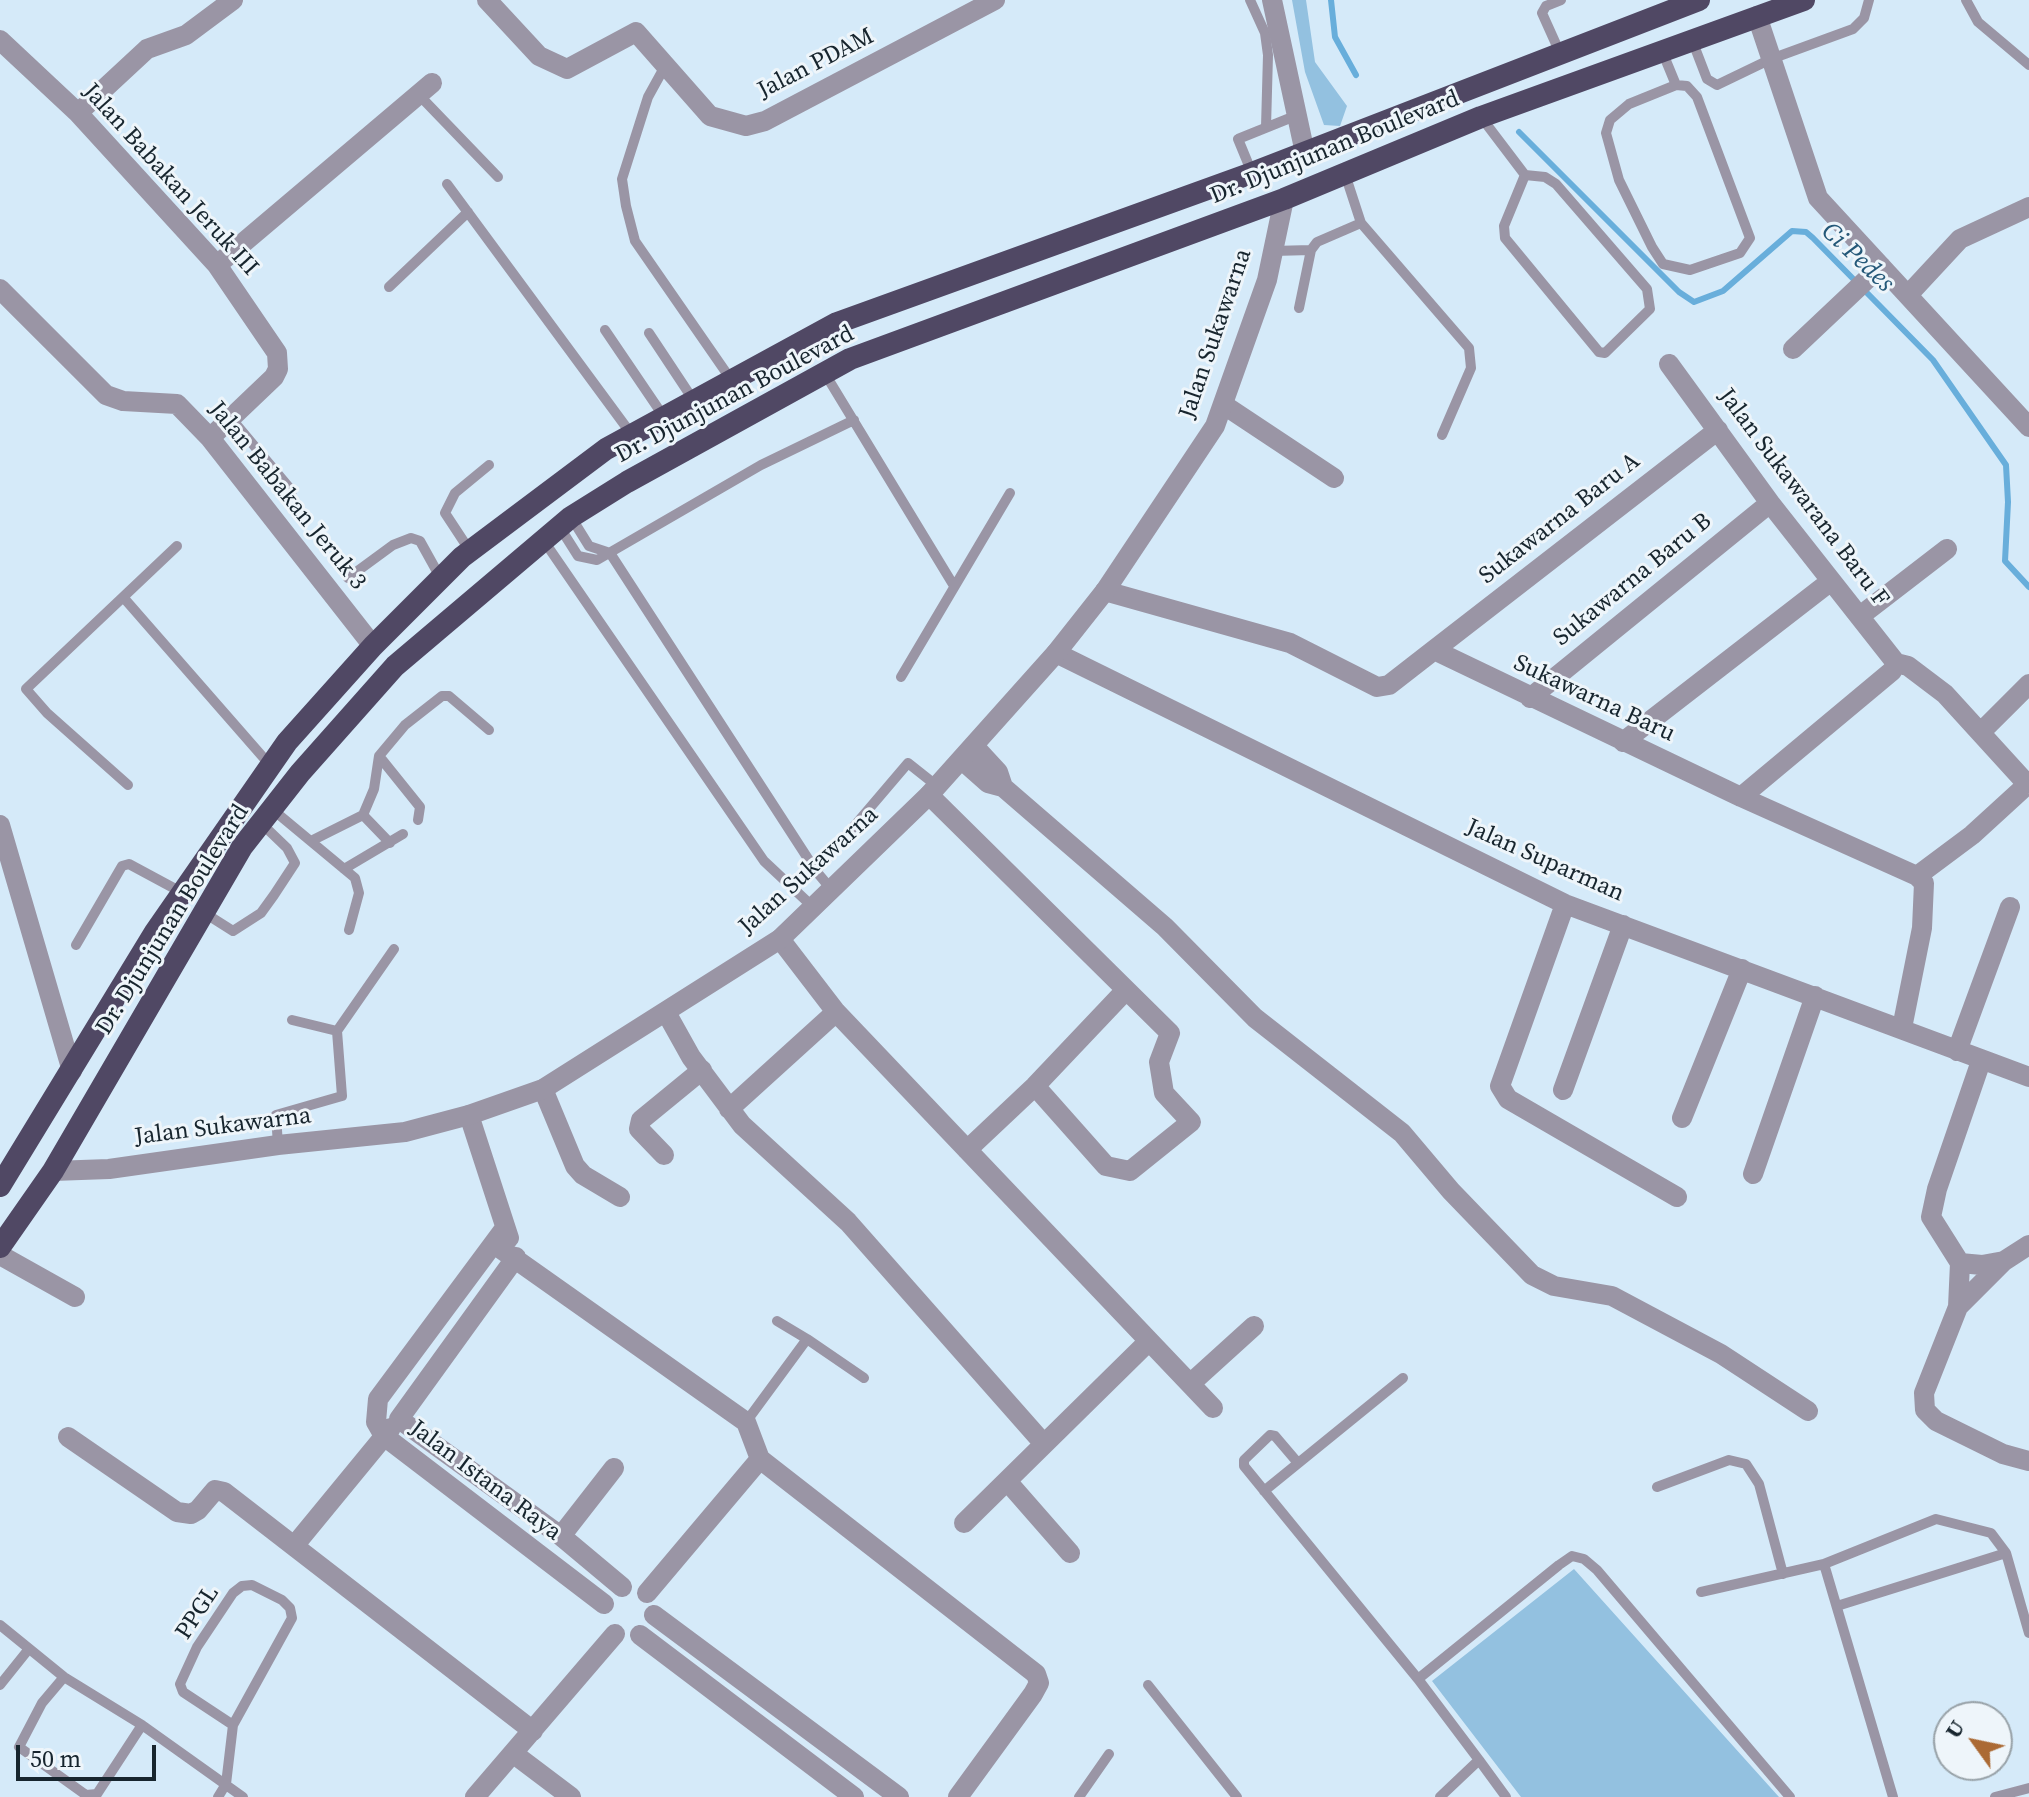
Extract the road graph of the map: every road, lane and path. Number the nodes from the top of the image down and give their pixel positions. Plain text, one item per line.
1 (487, 0) edge
2 (995, 0) edge
3 (1250, 0) edge
4 (1272, 0) edge
5 (1561, 0) edge
6 (1699, 0) edge
7 (1804, 0) edge
8 (1869, 0) edge
9 (1966, 0) edge
10 (224, 3) edge
11 (1757, 16) junction
12 (0, 40) edge
13 (1692, 40) junction
14 (1662, 51) junction
15 (1560, 53) junction
16 (1771, 59) junction
17 (2029, 65) edge
18 (664, 68) junction
19 (1676, 85) junction
20 (426, 89) joint
21 (78, 113) junction
22 (1295, 116) junction
23 (1481, 117) junction
24 (1266, 127) junction
25 (1305, 153) junction
26 (1252, 173) junction
27 (1345, 174) junction
28 (1525, 175) junction
29 (498, 177) dead end
30 (447, 184) dead end
31 (1284, 199) junction
32 (2029, 207) edge
33 (468, 212) junction
34 (1361, 223) junction
35 (1311, 250) junction
36 (1273, 251) junction
37 (217, 265) junction
38 (1881, 266) junction
39 (389, 287) dead end
40 (0, 289) edge
41 (1908, 295) junction
42 (1299, 308) dead end
43 (605, 330) dead end
44 (649, 333) dead end
45 (1793, 349) dead end
46 (1669, 364) dead end
47 (824, 372) junction
48 (732, 381) junction
49 (694, 401) junction
50 (1224, 405) junction
51 (230, 417) junction
52 (664, 417) junction
53 (854, 420) junction
54 (2029, 427) edge
55 (1718, 430) junction
56 (632, 435) junction
57 (1442, 435) dead end
58 (210, 438) junction
59 (489, 465) dead end
60 (1334, 478) dead end
61 (292, 491) dead end
62 (1010, 493) dead end
63 (1770, 503) junction
64 (558, 528) junction
65 (177, 546) dead end
66 (1947, 549) dead end
67 (470, 551) junction
68 (610, 553) junction
69 (348, 578) dead end
70 (441, 579) junction
71 (1831, 581) junction
72 (954, 586) junction
73 (1105, 591) junction
74 (123, 597) junction
75 (1860, 616) junction
76 (373, 646) junction
77 (1434, 650) junction
78 (1056, 653) junction
79 (1896, 663) junction
80 (901, 677) dead end
81 (2029, 684) edge
82 (1530, 698) junction
83 (489, 730) dead end
84 (1981, 732) junction
85 (1623, 742) junction
86 (968, 753) junction
87 (379, 756) junction
88 (269, 764) junction
89 (2028, 784) edge
90 (128, 785) dead end
91 (933, 791) junction
92 (1741, 797) junction
93 (363, 815) junction
94 (267, 816) junction
95 (418, 820) dead end
96 (0, 825) edge
97 (403, 834) dead end
98 (313, 840) junction
99 (390, 843) junction
100 (6, 866) edge
101 (344, 869) junction
102 (816, 871) junction
103 (1917, 876) junction
104 (831, 889) junction
105 (181, 892) junction
106 (1565, 904) junction
107 (813, 907) junction
108 (2010, 907) dead end
109 (203, 912) junction
110 (1623, 925) junction
111 (349, 930) dead end
112 (780, 939) junction
113 (76, 945) dead end
114 (394, 949) dead end
115 (1742, 969) junction
116 (1126, 990) junction
117 (1815, 996) junction
118 (836, 1012) junction
119 (667, 1014) junction
120 (292, 1020) dead end
121 (1902, 1028) junction
122 (337, 1031) junction
123 (1957, 1051) junction
124 (1981, 1061) junction
125 (702, 1070) junction
126 (72, 1071) junction
127 (2029, 1077) edge
128 (1035, 1086) junction
129 (543, 1089) junction
130 (1563, 1090) dead end
131 (729, 1109) junction
132 (469, 1115) junction
133 (1682, 1118) dead end
134 (278, 1145) junction
135 (967, 1150) junction
136 (664, 1155) dead end
137 (8, 1159) edge
138 (53, 1171) junction
139 (1753, 1174) dead end
140 (0, 1186) edge
141 (620, 1197) dead end
142 (1677, 1197) dead end
143 (500, 1236) junction
144 (2029, 1245) edge
145 (0, 1247) edge
146 (0, 1255) edge
147 (516, 1257) junction
148 (2004, 1261) junction
149 (1960, 1263) junction
150 (459, 1292) junction
151 (75, 1297) dead end
152 (479, 1306) junction
153 (1958, 1307) junction
154 (777, 1321) dead end
155 (1254, 1326) dead end
156 (807, 1339) junction
157 (1149, 1341) junction
158 (864, 1378) dead end
159 (1403, 1378) dead end
160 (1190, 1384) junction
161 (1213, 1408) dead end
162 (1808, 1411) dead end
163 (399, 1419) junction
164 (746, 1422) junction
165 (384, 1436) junction
166 (68, 1437) dead end
167 (1044, 1444) junction
168 (760, 1459) junction
169 (2029, 1461) edge
170 (1298, 1463) junction
171 (614, 1468) dead end
172 (1007, 1481) junction
173 (1657, 1487) dead end
174 (1264, 1491) junction
175 (964, 1523) dead end
176 (561, 1536) junction
177 (294, 1546) junction
178 (1070, 1553) dead end
179 (2006, 1553) junction
180 (1824, 1564) junction
181 (1783, 1574) junction
182 (622, 1587) junction
183 (1701, 1592) dead end
184 (647, 1593) junction
185 (604, 1604) junction
186 (1837, 1606) junction
187 (654, 1615) junction
188 (0, 1625) edge
189 (2029, 1633) edge
190 (615, 1634) junction
191 (640, 1635) junction
192 (28, 1650) junction
193 (64, 1677) junction
194 (1418, 1679) junction
195 (0, 1685) edge
196 (1148, 1685) dead end
197 (142, 1725) junction
198 (233, 1725) junction
199 (533, 1731) junction
200 (514, 1754) junction
201 (1109, 1754) dead end
202 (1479, 1760) junction
203 (226, 1784) junction
204 (2029, 1788) edge
205 (1444, 1796) edge
206 (218, 1797) edge
207 (243, 1797) edge
208 (475, 1797) edge
209 (571, 1797) edge
210 (854, 1797) edge
211 (899, 1797) edge
212 (958, 1797) edge
213 (1079, 1797) edge
214 (1237, 1797) edge
215 (1506, 1797) edge
216 (1790, 1797) edge
217 (1893, 1797) edge
218 (1995, 1797) edge

1 - 18 street, Jalan PDAM
2 - 18 street, Jalan PDAM
3 - 24 lane
4 - 22 street
5 - 15 lane
6 - 15 highway, Dr. Djunjunan Boulevard
7 - 11 highway, Dr. Djunjunan Boulevard
8 - 16 lane
9 - 17 lane
10 - 21 street
11 - 13 highway, Dr. Djunjunan Boulevard
11 - 16 street
12 - 21 street, Jalan Babakan Jeruk III
13 - 14 highway, Dr. Djunjunan Boulevard
13 - 16 lane
14 - 19 lane
14 - 23 highway, Dr. Djunjunan Boulevard
15 - 25 highway, Dr. Djunjunan Boulevard
16 - 38 street
18 - 48 lane
19 - 19 lane
20 - 29 lane
20 - 37 street
21 - 37 street, Jalan Babakan Jeruk III
22 - 24 lane
22 - 25 street
23 - 27 highway, Dr. Djunjunan Boulevard
23 - 28 lane
24 - 26 lane
25 - 26 highway, Dr. Djunjunan Boulevard
26 - 48 highway, Dr. Djunjunan Boulevard
27 - 31 highway, Dr. Djunjunan Boulevard
27 - 34 lane
28 - 28 lane
30 - 33 lane
31 - 36 street, Jalan Sukawarna
31 - 47 highway, Dr. Djunjunan Boulevard
32 - 41 street
33 - 39 lane
33 - 56 lane
34 - 35 lane
34 - 57 lane
35 - 36 lane
35 - 42 lane
36 - 50 street, Jalan Sukawarna
37 - 51 street, Jalan Babakan Jeruk III
38 - 41 street
38 - 45 street
40 - 58 street, Jalan Babakan Jeruk 3
41 - 54 street
43 - 52 lane
44 - 49 lane
46 - 55 street, Jalan Sukawarana Baru F
47 - 53 lane
47 - 64 highway, Dr. Djunjunan Boulevard
48 - 49 highway, Dr. Djunjunan Boulevard
49 - 52 highway, Dr. Djunjunan Boulevard
50 - 60 street
50 - 73 street, Jalan Sukawarna
51 - 58 street, Jalan Babakan Jeruk III
51 - 61 lane
52 - 56 highway, Dr. Djunjunan Boulevard
53 - 68 lane
53 - 72 lane
55 - 63 street, Jalan Sukawarana Baru F
55 - 77 street, Sukawarna Baru A
56 - 67 highway, Dr. Djunjunan Boulevard
58 - 76 street, Jalan Babakan Jeruk 3
59 - 67 lane
62 - 72 lane
63 - 71 street, Jalan Sukawarana Baru F
63 - 82 street, Sukawarna Baru B
64 - 68 lane
64 - 94 highway, Dr. Djunjunan Boulevard
64 - 107 lane
65 - 74 lane
66 - 75 street
67 - 70 highway, Dr. Djunjunan Boulevard
68 - 102 lane
69 - 70 lane
70 - 76 highway, Dr. Djunjunan Boulevard
71 - 75 street, Jalan Sukawarana Baru F
71 - 85 street
72 - 80 lane
73 - 77 street
73 - 78 street, Jalan Sukawarna
74 - 88 lane
74 - 90 lane
75 - 79 street, Jalan Sukawarana Baru F
76 - 88 highway, Dr. Djunjunan Boulevard
77 - 82 street, Sukawarna Baru
78 - 86 street, Jalan Sukawarna
78 - 106 street, Jalan Suparman
79 - 84 street
79 - 92 street
81 - 84 street
82 - 85 street, Sukawarna Baru
83 - 87 lane
84 - 89 street
85 - 92 street, Sukawarna Baru
86 - 91 street, Jalan Sukawarna
86 - 162 street
87 - 93 lane
87 - 95 lane
88 - 105 highway, Dr. Djunjunan Boulevard
89 - 103 street
91 - 102 lane
91 - 104 street, Jalan Sukawarna
91 - 116 street
92 - 103 street, Sukawarna Baru
93 - 98 lane
93 - 99 lane
94 - 98 lane
94 - 109 highway, Dr. Djunjunan Boulevard
94 - 109 lane
96 - 100 street
97 - 99 lane
98 - 101 lane
99 - 101 lane
100 - 126 street
101 - 111 lane
102 - 104 lane
103 - 121 street
104 - 107 street, Jalan Sukawarna
105 - 113 lane
105 - 126 highway, Dr. Djunjunan Boulevard
106 - 110 street, Jalan Suparman
106 - 142 street
107 - 112 street, Jalan Sukawarna
108 - 123 street
109 - 138 highway, Dr. Djunjunan Boulevard
110 - 115 street, Jalan Suparman
110 - 130 street
112 - 118 street
112 - 119 street, Jalan Sukawarna
114 - 122 lane
115 - 117 street, Jalan Suparman
115 - 133 street
116 - 128 street
116 - 128 street
117 - 121 street, Jalan Suparman
117 - 139 street
118 - 131 street
118 - 135 street
119 - 125 street
119 - 129 street, Jalan Sukawarna
120 - 122 lane
121 - 123 street, Jalan Suparman
122 - 134 lane
123 - 124 street, Jalan Suparman
124 - 127 street, Jalan Suparman
124 - 149 street
125 - 131 street
125 - 136 street
126 - 137 highway, Dr. Djunjunan Boulevard
128 - 135 street
129 - 132 street, Jalan Sukawarna
129 - 141 street
131 - 167 street
132 - 134 street, Jalan Sukawarna
132 - 143 street
134 - 138 street, Jalan Sukawarna
135 - 157 street
137 - 140 highway, Dr. Djunjunan Boulevard
138 - 145 highway, Dr. Djunjunan Boulevard
143 - 147 street
143 - 150 street, Jalan Istana Raya
144 - 148 street
146 - 151 street
147 - 152 street, Jalan Istana Raya
147 - 164 street
148 - 149 street
148 - 153 street
149 - 153 street
150 - 152 street
150 - 165 street, Jalan Istana Raya
152 - 163 street, Jalan Istana Raya
153 - 169 street
154 - 156 lane
155 - 160 street
156 - 158 lane
156 - 164 lane
157 - 160 street
157 - 167 street
159 - 170 lane
160 - 161 street
163 - 165 street
163 - 176 street, Jalan Istana Raya
164 - 168 street
165 - 177 street
165 - 185 street, Jalan Istana Raya
166 - 177 street
167 - 172 street
168 - 184 street
168 - 212 street
170 - 174 lane
170 - 174 lane
171 - 176 street
172 - 175 street
172 - 178 street
173 - 181 lane
174 - 194 lane
176 - 182 street, Jalan Istana Raya
177 - 199 street
179 - 180 lane
179 - 186 lane
179 - 189 lane
180 - 181 lane
180 - 186 lane
181 - 183 lane
182 - 184 street
182 - 185 street
184 - 187 street
185 - 190 street
186 - 217 lane
187 - 191 street
187 - 211 street
188 - 192 lane
190 - 191 street
190 - 199 street
191 - 210 street
192 - 193 lane
192 - 195 lane
193 - 197 lane
193 - 197 lane
194 - 202 lane
194 - 216 lane
196 - 214 lane
197 - 203 lane
198 - 198 lane, PPGL
198 - 203 lane, PPGL
199 - 200 street
200 - 208 street
200 - 209 street
201 - 213 lane
202 - 205 lane
202 - 215 lane
203 - 206 lane, PPGL
203 - 207 lane
204 - 218 lane

